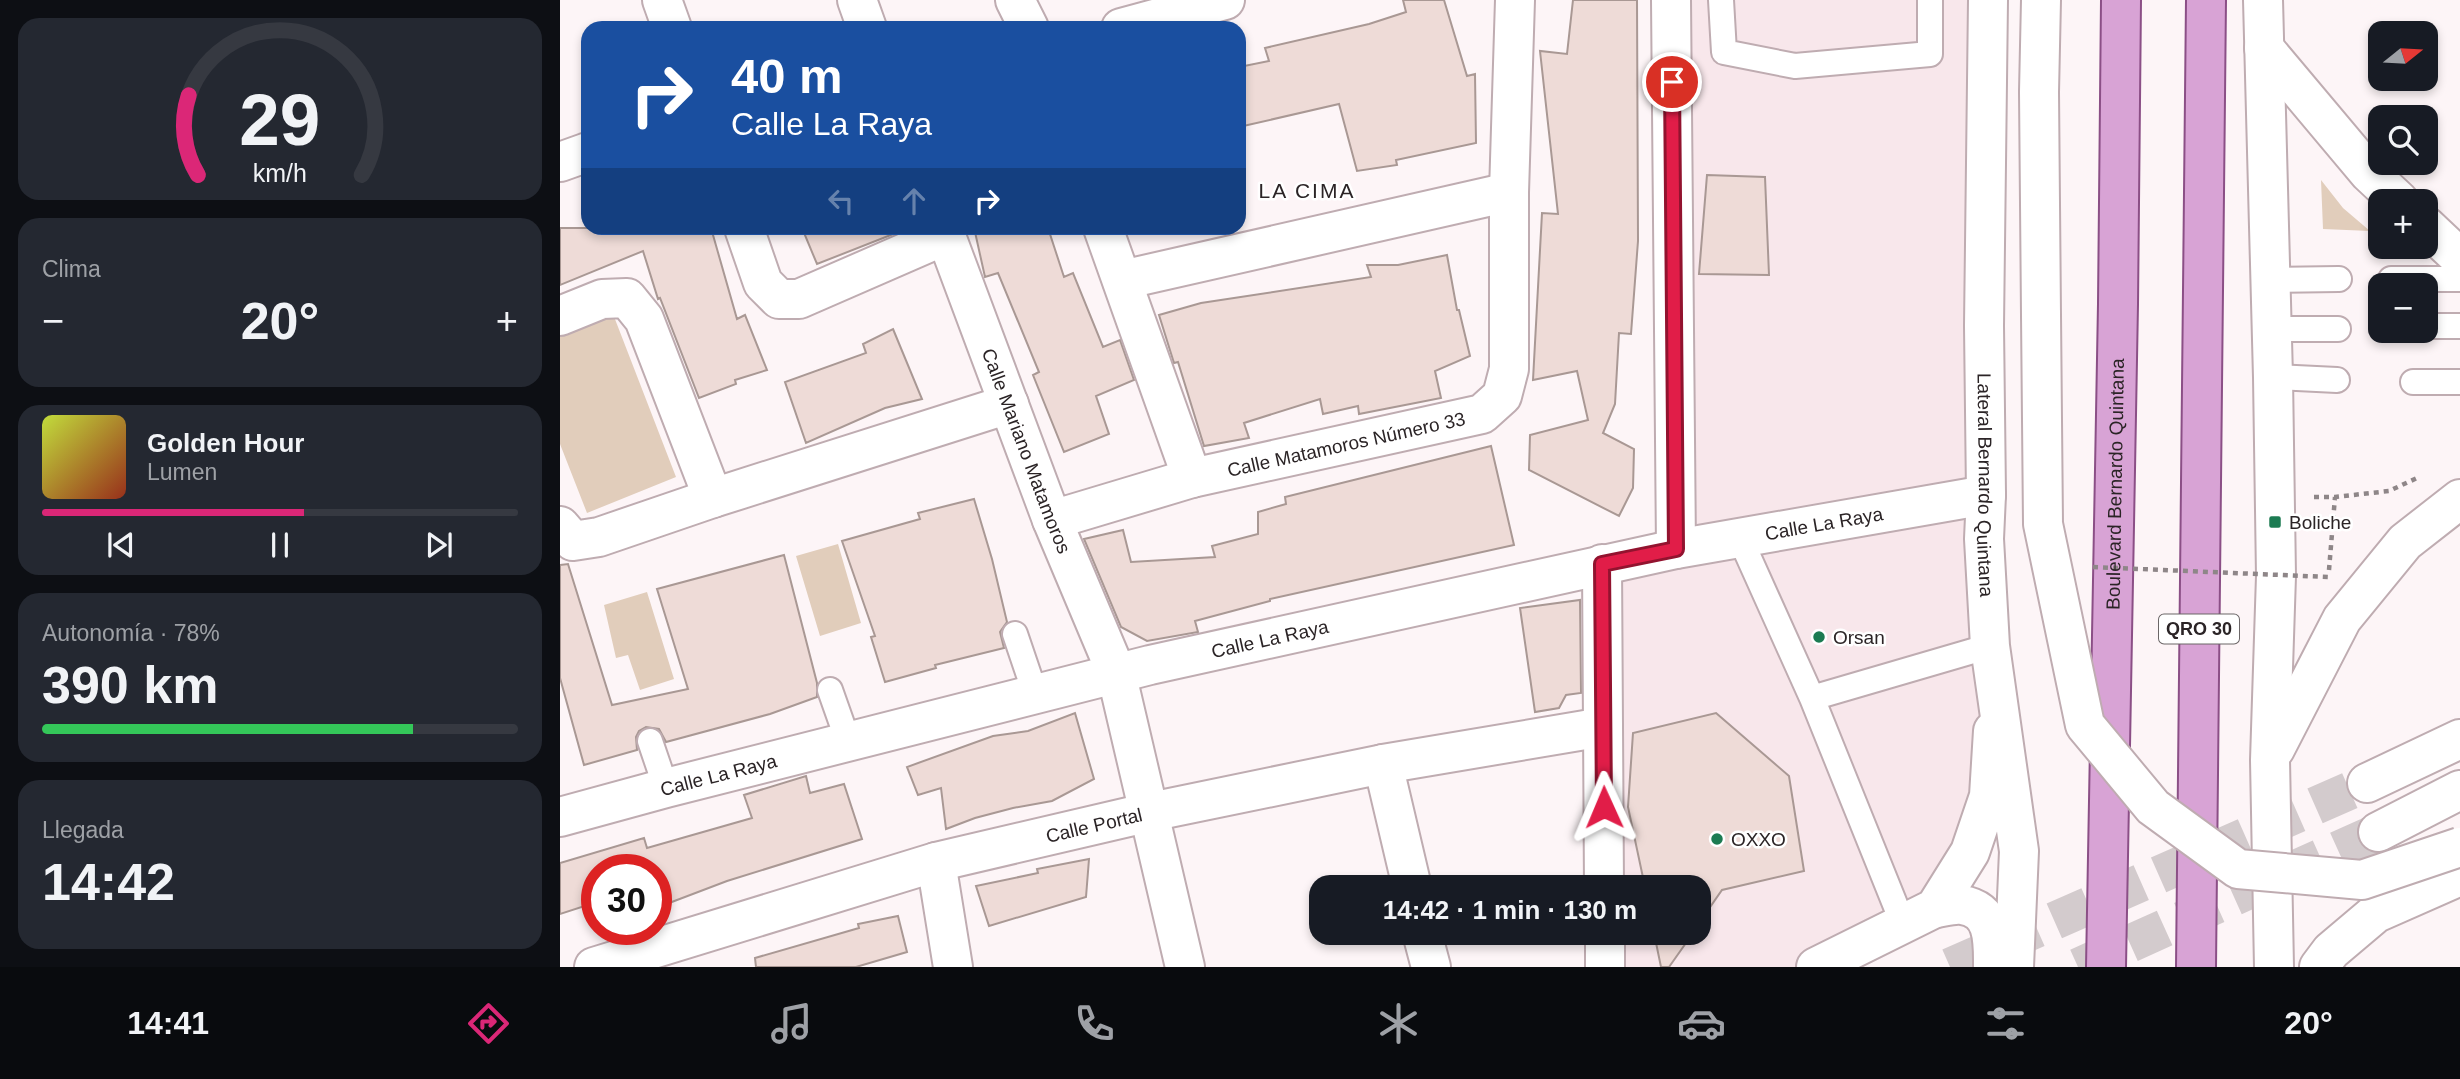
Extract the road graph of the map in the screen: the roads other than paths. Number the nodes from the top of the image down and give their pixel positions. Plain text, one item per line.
1 (662, 0) edge
2 (856, 0) edge
3 (1015, 0) edge
4 (1225, 0) edge
5 (1515, 0) edge
6 (1671, 0) edge
7 (1721, 0) edge
8 (1930, 0) edge
9 (1988, 0) edge
10 (2041, 0) edge
11 (2121, 0) edge
12 (2206, 0) edge
13 (2263, 0) edge
14 (670, 21) edge
15 (864, 21) edge
16 (1026, 21) edge
17 (1147, 21) edge
18 (2264, 48) junction
19 (581, 154) edge
20 (560, 162) edge
21 (2386, 189) edge
22 (1509, 192) junction
23 (746, 235) edge
24 (935, 235) edge
25 (946, 235) edge
26 (1106, 235) edge
27 (2438, 237) edge
28 (2460, 258) edge
29 (2339, 279) dead end
30 (2438, 279) edge
31 (2460, 279) edge
32 (1122, 280) junction
33 (2272, 280) junction
34 (560, 316) edge
35 (2438, 326) edge
36 (2460, 326) edge
37 (2338, 328) dead end
38 (2272, 329) junction
39 (2273, 377) junction
40 (2337, 380) dead end
41 (2413, 382) dead end
42 (2460, 382) edge
43 (1009, 404) junction
44 (1192, 478) junction
45 (1986, 495) junction
46 (713, 498) junction
47 (2460, 499) edge
48 (1052, 520) junction
49 (560, 526) edge
50 (1740, 538) junction
51 (1676, 549) junction
52 (1602, 564) junction
53 (1015, 634) dead end
54 (1990, 646) junction
55 (1116, 672) junction
56 (1996, 687) junction
57 (830, 690) dead end
58 (1035, 693) junction
59 (1812, 698) junction
60 (1603, 727) junction
61 (2460, 739) edge
62 (650, 741) dead end
63 (848, 741) junction
64 (2270, 760) junction
65 (1382, 764) junction
66 (2367, 783) tunnel mouth
67 (666, 788) junction
68 (2460, 790) edge
69 (1150, 813) junction
70 (560, 817) edge
71 (2378, 832) tunnel mouth
72 (2460, 847) edge
73 (936, 862) junction
74 (1409, 875) edge
75 (1604, 875) edge
76 (2460, 876) edge
77 (1919, 916) junction
78 (1425, 945) edge
79 (1605, 945) edge
80 (594, 967) edge
81 (953, 967) edge
82 (1185, 967) edge
83 (1431, 967) edge
84 (1605, 967) edge
85 (1816, 967) edge
86 (1993, 967) edge
87 (2014, 967) edge
88 (2106, 967) edge
89 (2196, 967) edge
90 (2274, 967) edge
91 (2319, 967) edge

1 - 14 street
2 - 15 street
3 - 16 street
4 - 17 street
5 - 22 street, Calle Matamoros Número 33
6 - 51 street
7 - 8 lane
9 - 45 street, Lateral Bernardo Quintana
10 - 72 street, bridge
11 - 88 main road, Boulevard Bernardo Quintana
12 - 89 main road, QRO 30
13 - 18 street
18 - 21 street
18 - 33 street
19 - 20 street
22 - 32 street
22 - 44 street, Calle Matamoros Número 33
23 - 24 street
25 - 43 street, Calle Mariano Matamoros
26 - 32 street
27 - 28 street
29 - 33 lane
30 - 31 lane
32 - 44 street
33 - 38 street
34 - 46 street
35 - 36 lane
37 - 38 lane
38 - 39 street
39 - 40 lane
39 - 64 street
41 - 42 lane
43 - 46 street
43 - 48 street, Calle Mariano Matamoros
44 - 48 street, Calle Matamoros Número 33
45 - 50 street, Calle La Raya
45 - 54 street, Lateral Bernardo Quintana
46 - 49 street
47 - 64 street
48 - 55 street, Calle Mariano Matamoros
50 - 51 street, Calle La Raya
50 - 59 lane
51 - 52 street, Calle La Raya
52 - 55 street, Calle La Raya
52 - 60 street
53 - 58 lane
54 - 56 street, Lateral Bernardo Quintana
54 - 59 lane
55 - 58 street, Calle La Raya
55 - 69 street, Calle Mariano Matamoros
56 - 77 street
56 - 87 street, Lateral Bernardo Quintana
57 - 63 lane
58 - 63 street, Calle La Raya
59 - 77 lane
60 - 65 street, Calle Portal
60 - 75 street
61 - 66 street
62 - 67 lane
63 - 67 street, Calle La Raya
64 - 90 street
65 - 69 street, Calle Portal
65 - 74 street
67 - 70 street, Calle La Raya
68 - 71 street
69 - 73 street, Calle Portal
69 - 82 street, Calle Mariano Matamoros
73 - 80 street, Calle Portal
73 - 81 street
76 - 91 street
77 - 85 street
77 - 86 street
78 - 83 street
79 - 84 street

